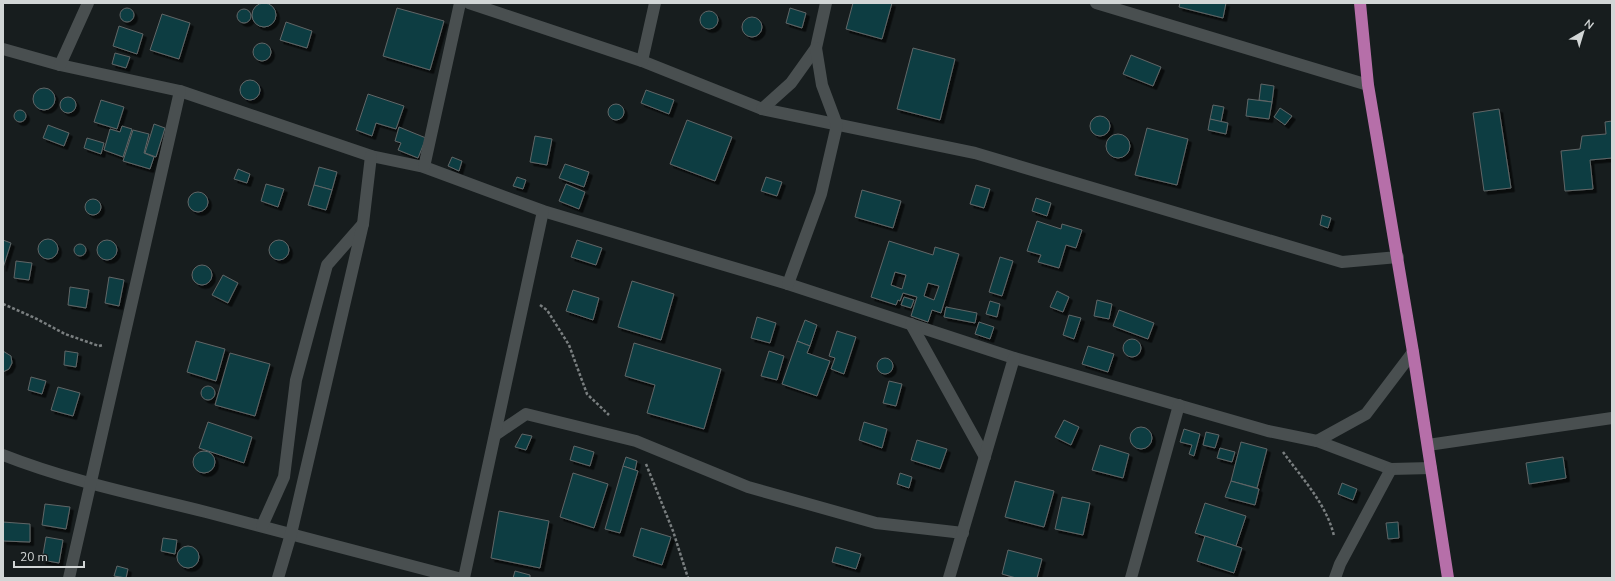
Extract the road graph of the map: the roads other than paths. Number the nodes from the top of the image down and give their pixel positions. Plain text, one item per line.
1 (88, 3) edge
2 (460, 3) edge
3 (469, 3) edge
4 (655, 3) edge
5 (826, 3) edge
6 (1096, 3) edge
7 (1360, 3) edge
8 (816, 48) junction
9 (3, 49) edge
10 (642, 61) junction
11 (60, 65) junction
12 (1368, 85) junction
13 (180, 91) junction
14 (762, 109) junction
15 (837, 125) junction
16 (371, 156) junction
17 (424, 167) junction
18 (543, 211) junction
19 (363, 224) junction
20 (1398, 257) junction
21 (788, 284) junction
22 (911, 324) junction
23 (1413, 352) junction
24 (1014, 358) junction
25 (1179, 405) junction
26 (1612, 418) edge
27 (495, 435) junction
28 (1317, 441) junction
29 (1428, 445) junction
30 (3, 455) edge
31 (985, 456) junction
32 (1431, 468) junction
33 (1390, 469) junction
34 (91, 484) junction
35 (262, 526) junction
36 (963, 533) junction
37 (291, 534) junction
38 (69, 578) edge
39 (278, 578) edge
40 (458, 578) edge
41 (464, 578) edge
42 (949, 578) edge
43 (1131, 578) edge
44 (1335, 578) edge
45 (1448, 578) edge

1 - 11 street
2 - 17 street
3 - 10 street
4 - 10 street
5 - 8 street
6 - 12 street
7 - 12 highway
8 - 14 street
8 - 15 street
9 - 11 street
10 - 14 street
11 - 13 street
12 - 20 highway
13 - 16 street
13 - 34 street
14 - 15 street
15 - 20 street
15 - 21 street
16 - 17 street
16 - 19 street
17 - 18 street
18 - 21 street
18 - 27 street
19 - 35 street
19 - 37 street
20 - 23 highway
21 - 22 street
22 - 24 street
22 - 31 street
23 - 28 street
23 - 29 highway
24 - 25 street
24 - 31 street
25 - 28 street
25 - 43 street
26 - 29 street
27 - 36 street
27 - 41 street
28 - 33 street
29 - 32 highway
30 - 34 street
31 - 36 street
32 - 33 street
32 - 45 highway
33 - 44 street
34 - 35 street
34 - 38 street
35 - 37 street
36 - 42 street
37 - 39 street
37 - 40 street

